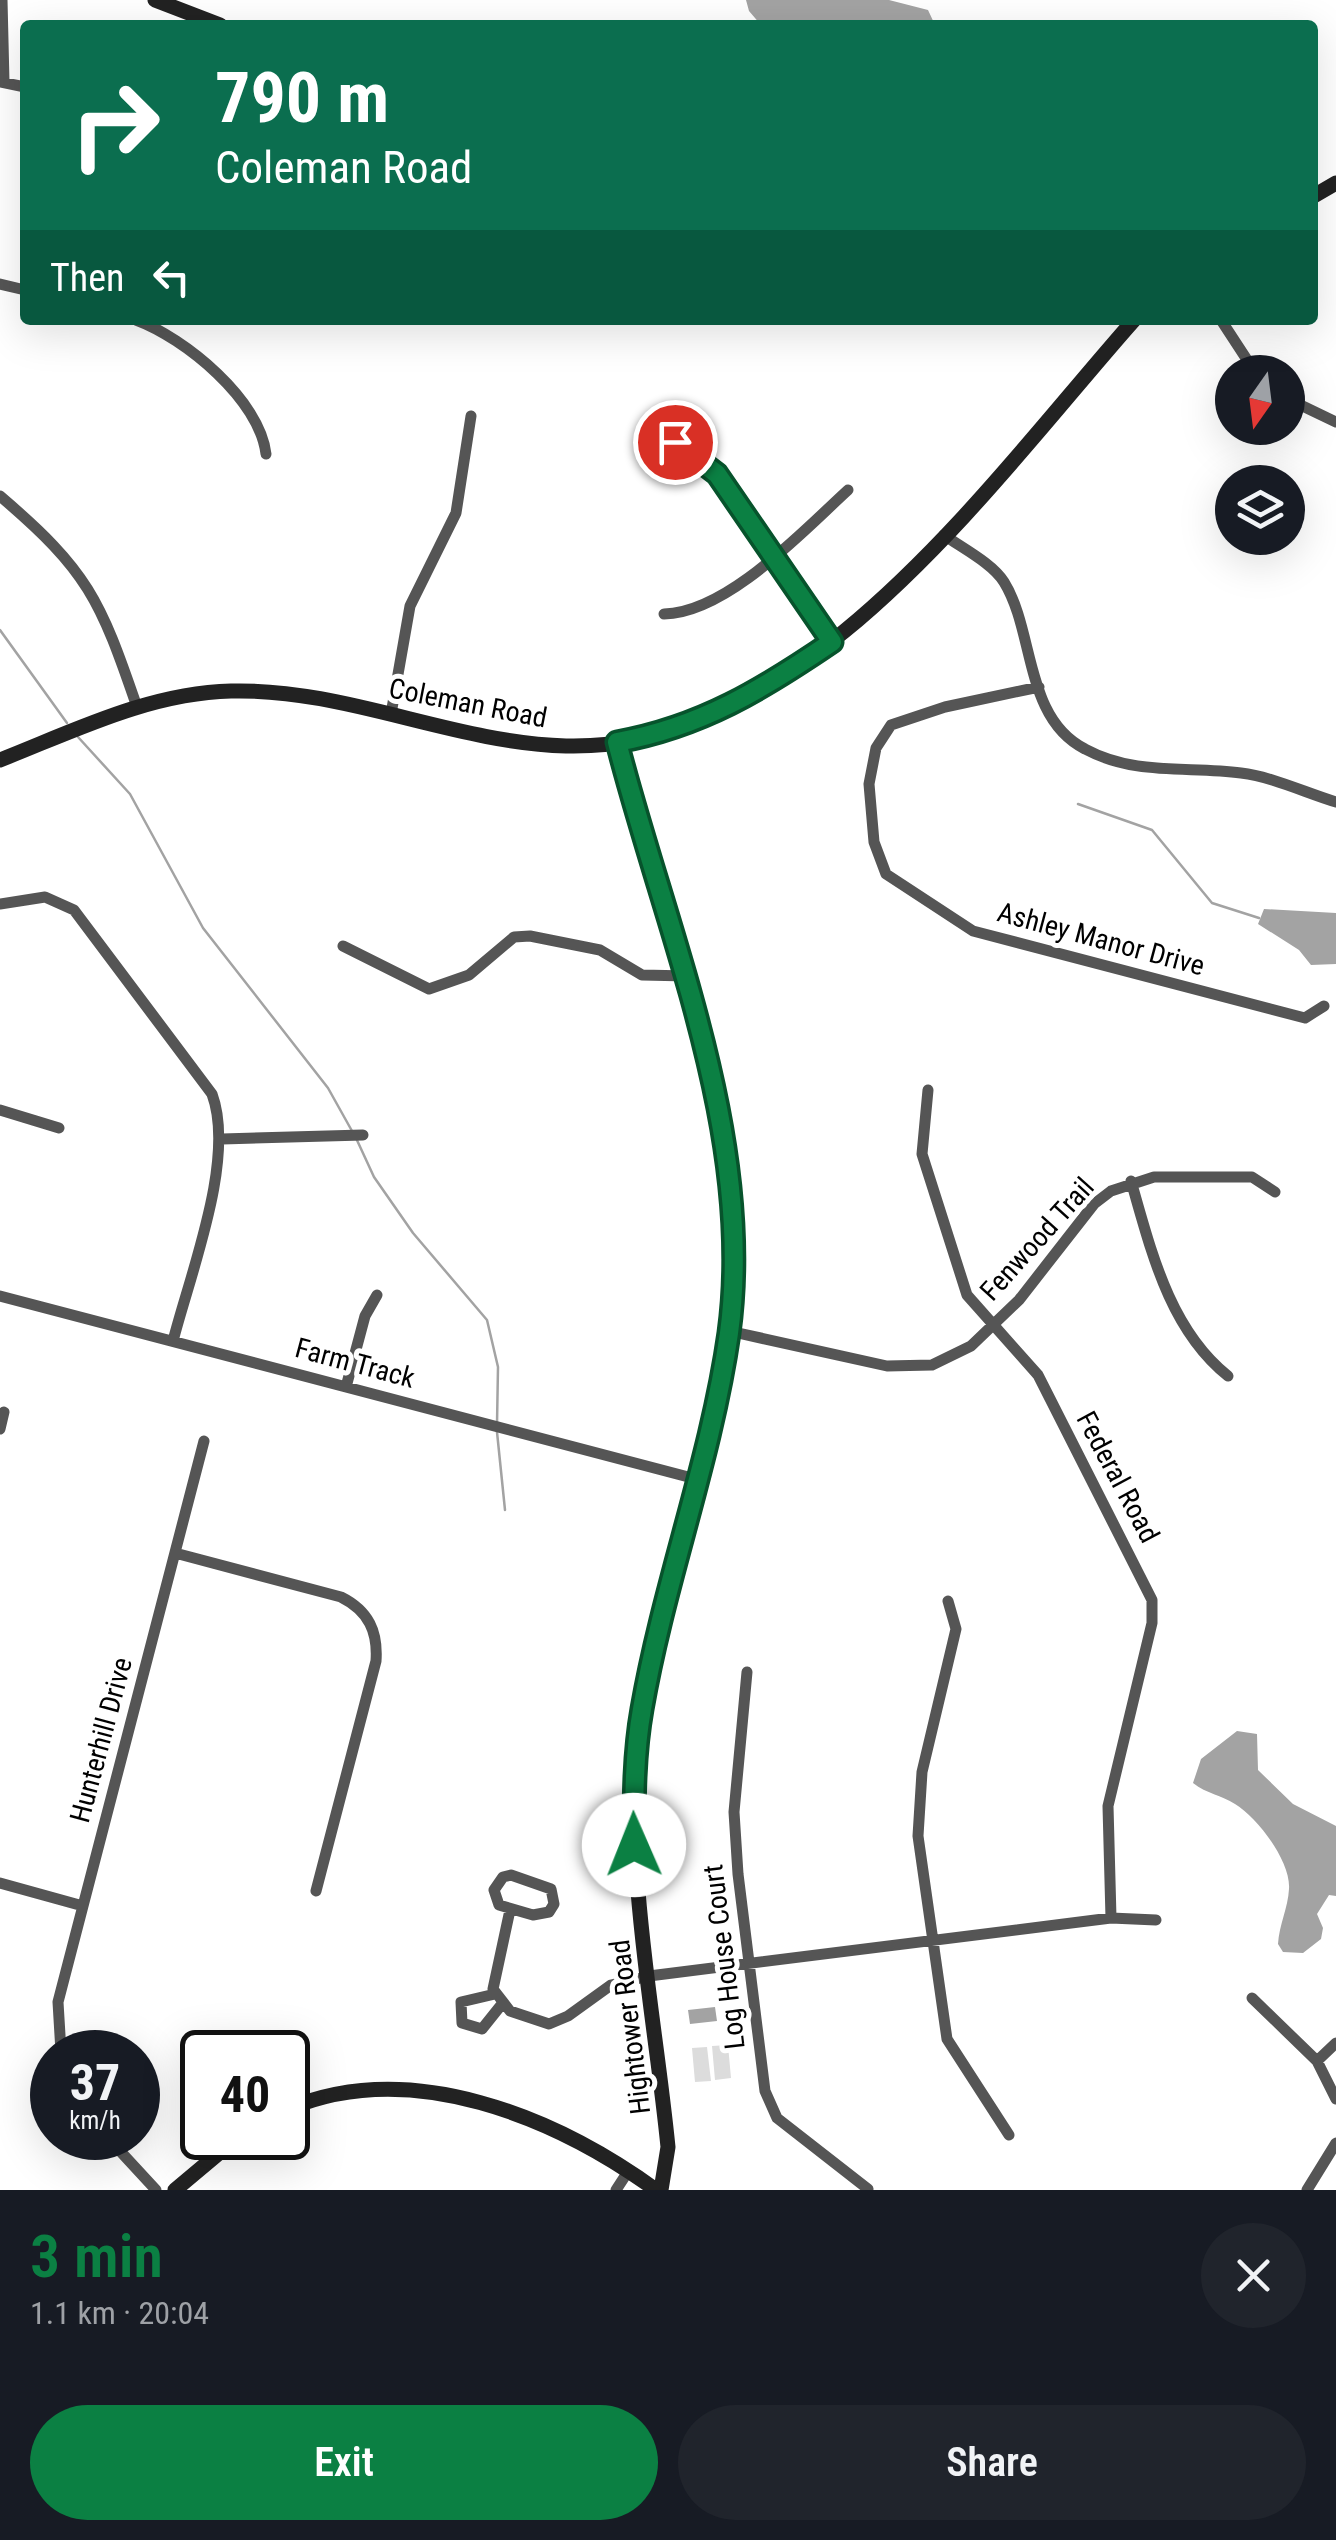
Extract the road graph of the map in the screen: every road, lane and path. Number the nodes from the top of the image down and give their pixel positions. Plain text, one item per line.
1 (2, 0) edge
2 (155, 0) edge
3 (207, 20) edge
4 (2, 82) edge
5 (145, 325) edge
6 (1130, 325) edge
7 (1224, 325) edge
8 (1244, 355) edge
9 (1305, 407) edge
10 (471, 416) dead end
11 (1336, 422) edge
12 (675, 442) dead end
13 (266, 454) dead end
14 (848, 490) dead end
15 (0, 496) edge
16 (944, 535) junction
17 (774, 556) junction
18 (664, 614) dead end
19 (832, 642) junction
20 (1039, 687) junction
21 (137, 706) junction
22 (391, 714) junction
23 (617, 742) junction
24 (0, 760) edge
25 (1336, 802) edge
26 (0, 904) edge
27 (343, 946) dead end
28 (688, 976) junction
29 (1324, 1006) dead end
30 (928, 1090) dead end
31 (0, 1110) edge
32 (59, 1128) dead end
33 (363, 1135) dead end
34 (222, 1139) junction
35 (1132, 1181) junction
36 (1275, 1192) dead end
37 (377, 1295) dead end
38 (0, 1296) edge
39 (993, 1325) junction
40 (729, 1332) junction
41 (172, 1341) junction
42 (1228, 1376) dead end
43 (346, 1387) junction
44 (4, 1412) dead end
45 (0, 1429) edge
46 (204, 1441) dead end
47 (696, 1479) junction
48 (175, 1553) junction
49 (948, 1602) dead end
50 (747, 1672) dead end
51 (0, 1884) edge
52 (316, 1891) dead end
53 (84, 1906) junction
54 (510, 1910) junction
55 (1111, 1918) junction
56 (1156, 1920) dead end
57 (931, 1940) junction
58 (748, 1963) junction
59 (649, 1976) junction
60 (1252, 1998) dead end
61 (60, 2030) edge
62 (1336, 2044) edge
63 (1316, 2062) junction
64 (1336, 2099) edge
65 (310, 2101) edge
66 (1009, 2136) dead end
67 (1336, 2143) edge
68 (128, 2160) edge
69 (211, 2160) edge
70 (629, 2170) junction
71 (156, 2190) edge
72 (175, 2190) edge
73 (616, 2190) edge
74 (659, 2190) edge
75 (868, 2190) edge
76 (1307, 2190) edge

1 - 4 street
2 - 3 street
5 - 13 street
6 - 16 street, Coleman Road
7 - 8 street
9 - 11 street
10 - 22 street
12 - 17 street
14 - 17 street
15 - 21 street
16 - 19 street, Coleman Road
16 - 20 street
17 - 18 street
17 - 19 street
19 - 23 street, Coleman Road
20 - 25 street
20 - 29 street, Ashley Manor Drive
21 - 22 street, Coleman Road
21 - 24 street, Coleman Road
22 - 23 street, Coleman Road
23 - 28 street, Hightower Road
26 - 34 street
27 - 28 street
28 - 40 street, Hightower Road
30 - 39 street, Federal Road
31 - 32 street
33 - 34 street
34 - 41 street
35 - 36 street, Fenwood Trail
35 - 39 street, Fenwood Trail
35 - 42 street
37 - 43 street
38 - 41 street, Farm Track
39 - 40 street, Fenwood Trail
39 - 55 street, Federal Road
40 - 47 street, Hightower Road
41 - 43 street, Farm Track
43 - 47 street, Farm Track
44 - 45 street
46 - 48 street, Hunterhill Drive
47 - 59 street, Hightower Road
48 - 52 street
48 - 53 street, Hunterhill Drive
49 - 57 street
50 - 58 street, Log House Court
51 - 53 street
53 - 61 street, Hunterhill Drive
54 - 54 street
54 - 59 street
55 - 56 street
55 - 57 street
57 - 58 street
57 - 66 street
58 - 59 street
58 - 75 street, Log House Court
59 - 74 street, Hightower Road
60 - 63 street
62 - 63 street
63 - 64 street
65 - 70 street
67 - 76 street
68 - 71 street
69 - 72 street
70 - 73 street
70 - 74 street

